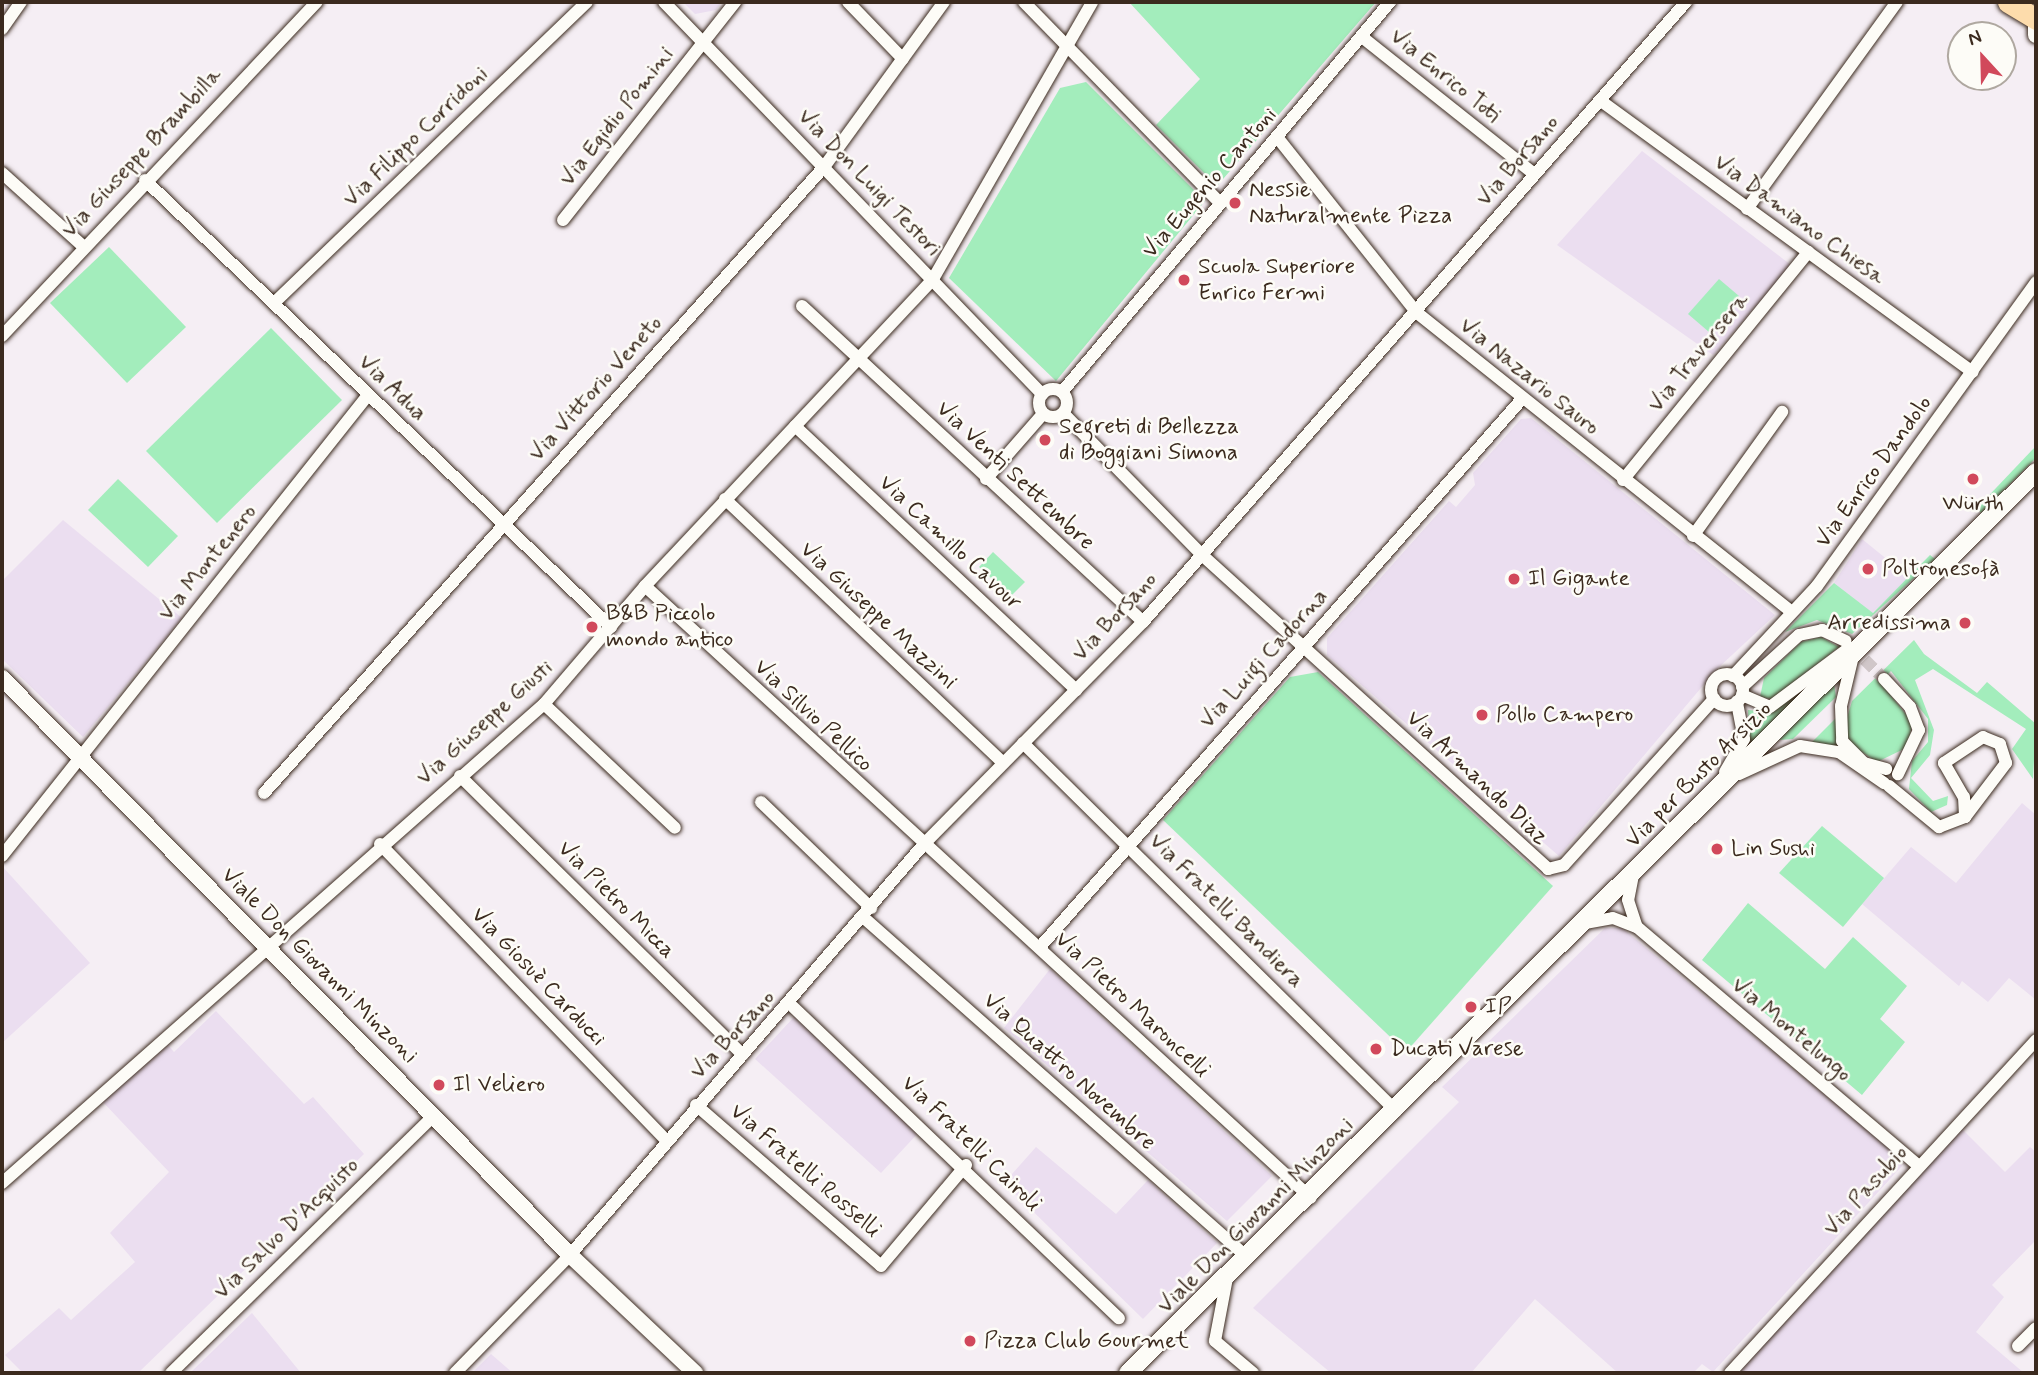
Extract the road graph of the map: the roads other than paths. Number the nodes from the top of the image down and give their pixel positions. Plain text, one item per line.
1 (21, 2) edge
2 (587, 2) edge
3 (664, 2) edge
4 (735, 2) edge
5 (848, 2) edge
6 (944, 2) edge
7 (1024, 2) edge
8 (1092, 2) edge
9 (1390, 2) edge
10 (1686, 2) edge
11 (1897, 2) edge
12 (2008, 2) edge
13 (311, 3) edge
14 (2036, 19) edge
15 (2036, 26) edge
16 (2, 29) edge
17 (2036, 35) edge
18 (1362, 37) junction
19 (703, 41) junction
20 (1068, 45) junction
21 (904, 59) junction
22 (1601, 101) junction
23 (1277, 137) junction
24 (824, 167) junction
25 (2, 173) edge
26 (1534, 174) junction
27 (145, 180) junction
28 (1219, 202) junction
29 (1746, 209) junction
30 (563, 220) dead end
31 (84, 247) junction
32 (1808, 252) junction
33 (933, 279) junction
34 (2036, 282) edge
35 (274, 303) junction
36 (802, 306) dead end
37 (1416, 312) junction
38 (2, 336) edge
39 (859, 361) junction
40 (1973, 372) junction
41 (1062, 392) junction
42 (1042, 394) junction
43 (368, 395) junction
44 (1521, 400) junction
45 (1782, 412) dead end
46 (1063, 413) junction
47 (1043, 414) junction
48 (795, 426) junction
49 (2036, 472) edge
50 (986, 479) junction
51 (1623, 480) junction
52 (725, 499) junction
53 (503, 523) junction
54 (1693, 536) junction
55 (1201, 554) junction
56 (645, 586) junction
57 (1791, 611) junction
58 (1888, 619) junction
59 (1143, 622) junction
60 (611, 627) junction
61 (1846, 641) tunnel mouth
62 (1304, 647) junction
63 (1852, 660) junction
64 (1733, 676) junction
65 (2, 678) edge
66 (1884, 679) tunnel mouth
67 (1076, 690) junction
68 (1740, 695) junction
69 (1714, 699) junction
70 (544, 704) junction
71 (1023, 743) junction
72 (80, 757) junction
73 (1003, 763) junction
74 (460, 776) junction
75 (1891, 777) junction
76 (1726, 781) junction
77 (264, 793) dead end
78 (761, 802) dead end
79 (1965, 817) junction
80 (1689, 820) junction
81 (675, 828) dead end
82 (1128, 843) junction
83 (380, 844) junction
84 (923, 844) junction
85 (2, 856) edge
86 (1633, 875) junction
87 (867, 913) junction
88 (1585, 923) junction
89 (1637, 927) junction
90 (267, 947) junction
91 (1040, 947) junction
92 (790, 1004) junction
93 (2036, 1040) edge
94 (743, 1055) junction
95 (696, 1105) junction
96 (1396, 1111) junction
97 (433, 1116) junction
98 (665, 1139) junction
99 (1918, 1165) junction
100 (966, 1166) junction
101 (2, 1183) edge
102 (1311, 1198) junction
103 (570, 1255) junction
104 (1248, 1258) junction
105 (1227, 1278) junction
106 (1119, 1318) dead end
107 (2036, 1328) edge
108 (2018, 1346) dead end
109 (1151, 1356) junction
110 (171, 1373) edge
111 (455, 1373) edge
112 (695, 1373) edge
113 (1128, 1373) edge
114 (1140, 1373) edge
115 (1253, 1373) edge
116 (1730, 1373) edge

1 - 16 street
2 - 35 street, Via Filippo Corridoni
3 - 19 street, Via Don Luigi Testori
4 - 19 street, Via Egidio Pomini
5 - 21 street
6 - 21 street, Via Vittorio Veneto
7 - 20 street
8 - 20 street, Via Giuseppe Giusti
9 - 18 street, Via Eugenio Cantoni
10 - 22 street, Via Borsano
11 - 29 street
12 - 14 main road
13 - 27 street, Via Giuseppe Brambilla
15 - 17 street
18 - 23 street, Via Eugenio Cantoni
18 - 26 street, Via Enrico Toti
19 - 24 street, Via Don Luigi Testori
19 - 30 street, Via Egidio Pomini
20 - 28 street
20 - 33 street, Via Giuseppe Giusti
21 - 24 street, Via Vittorio Veneto
22 - 26 street, Via Borsano
22 - 29 street, Via Damiano Chiesa
23 - 28 street, Via Eugenio Cantoni
23 - 37 street, Via Nazario Sauro
24 - 33 street, Via Don Luigi Testori
24 - 53 street, Via Vittorio Veneto
25 - 31 street
26 - 37 street, Via Borsano
27 - 31 street, Via Giuseppe Brambilla
27 - 35 street, Via Adua
28 - 41 street, Via Eugenio Cantoni
29 - 32 street, Via Damiano Chiesa
31 - 38 street, Via Giuseppe Brambilla
32 - 40 street, Via Damiano Chiesa
32 - 51 street, Via Traversera
33 - 39 street, Via Giuseppe Giusti
33 - 42 street, Via Don Luigi Testori
34 - 40 street, Via Enrico Dandolo
35 - 43 street, Via Adua
36 - 39 street
37 - 44 street, Via Nazario Sauro
37 - 55 street, Via Borsano
39 - 48 street, Via Giuseppe Giusti
39 - 50 street, Via Venti Settembre
40 - 57 street, Via Enrico Dandolo
41 - 42 street
41 - 46 street
42 - 47 street
43 - 53 street, Via Adua
43 - 72 street, Via Montenero
44 - 51 street, Via Nazario Sauro
44 - 62 street, Via Luigi Cadorna
45 - 54 street
46 - 47 street
46 - 55 street
47 - 50 street
48 - 52 street, Via Giuseppe Giusti
48 - 67 street, Via Camillo Cavour
49 - 58 main road, Via per Busto Arsizio
50 - 59 street, Via Venti Settembre
51 - 54 street, Via Nazario Sauro
52 - 56 street, Via Giuseppe Giusti
52 - 73 street, Via Giuseppe Mazzini
53 - 60 street, Via Adua
53 - 77 street, Via Vittorio Veneto
54 - 57 street, Via Nazario Sauro
55 - 59 street, Via Borsano
55 - 62 street, Via Armando Diaz
56 - 60 street, Via Giuseppe Giusti
56 - 84 street, Via Silvio Pellico
57 - 64 street, Via Enrico Dandolo
58 - 63 main road, Via per Busto Arsizio
58 - 68 street
59 - 67 street, Via Borsano
60 - 70 street, Via Giuseppe Giusti
61 - 68 street
62 - 69 street, Via Armando Diaz
62 - 82 street, Via Luigi Cadorna
63 - 75 street
63 - 76 main road, Via per Busto Arsizio
64 - 68 street
64 - 69 street, Via Enrico Dandolo
65 - 72 street, Viale Don Giovanni Minzoni
66 - 75 street
67 - 71 street, Via Borsano
68 - 69 street
68 - 80 street
70 - 74 street, Via Giuseppe Giusti
70 - 81 street
71 - 73 street, Via Borsano
71 - 82 street, Via Fratelli Bandiera
72 - 85 street, Via Montenero
72 - 90 street, Viale Don Giovanni Minzoni
73 - 84 street, Via Borsano
74 - 83 street, Via Giuseppe Giusti
74 - 94 street, Via Pietro Micca
75 - 76 street
75 - 79 street
76 - 80 main road, Via per Busto Arsizio
78 - 87 street, Via Quattro Novembre
79 - 79 street
80 - 86 main road, Via per Busto Arsizio
82 - 91 street, Via Luigi Cadorna
82 - 96 street, Via Fratelli Bandiera
83 - 90 street, Via Giuseppe Giusti
83 - 98 street, Via Giosuè Carducci
84 - 87 street, Via Borsano
84 - 91 street, Via Pietro Maroncelli
86 - 88 main road, Via per Busto Arsizio
86 - 89 street
87 - 92 street, Via Borsano
87 - 104 street, Via Quattro Novembre
88 - 89 street, Via Montelungo
88 - 96 main road, Via per Busto Arsizio
89 - 99 street, Via Montelungo
90 - 97 street, Viale Don Giovanni Minzoni
90 - 101 street, Via Giuseppe Giusti
91 - 102 street, Via Pietro Maroncelli
92 - 94 street, Via Borsano
92 - 100 street, Via Fratelli Cairoli
93 - 99 street, Via Pasubio
94 - 95 street, Via Borsano
95 - 98 street, Via Borsano
95 - 100 street, Via Fratelli Rosselli
96 - 102 main road, Viale Don Giovanni Minzoni
97 - 103 street, Viale Don Giovanni Minzoni
97 - 110 street, Via Salvo D'Acquisto
98 - 103 street, Via Borsano
99 - 116 street, Via Pasubio
100 - 106 street, Via Fratelli Cairoli
102 - 104 main road, Viale Don Giovanni Minzoni
103 - 111 street, Via Borsano
103 - 112 street, Viale Don Giovanni Minzoni
104 - 105 main road, Viale Don Giovanni Minzoni
105 - 109 main road, Viale Don Giovanni Minzoni
105 - 115 street
107 - 108 street
109 - 113 main road, Viale Don Giovanni Minzoni
109 - 114 main road, Viale Don Giovanni Minzoni

